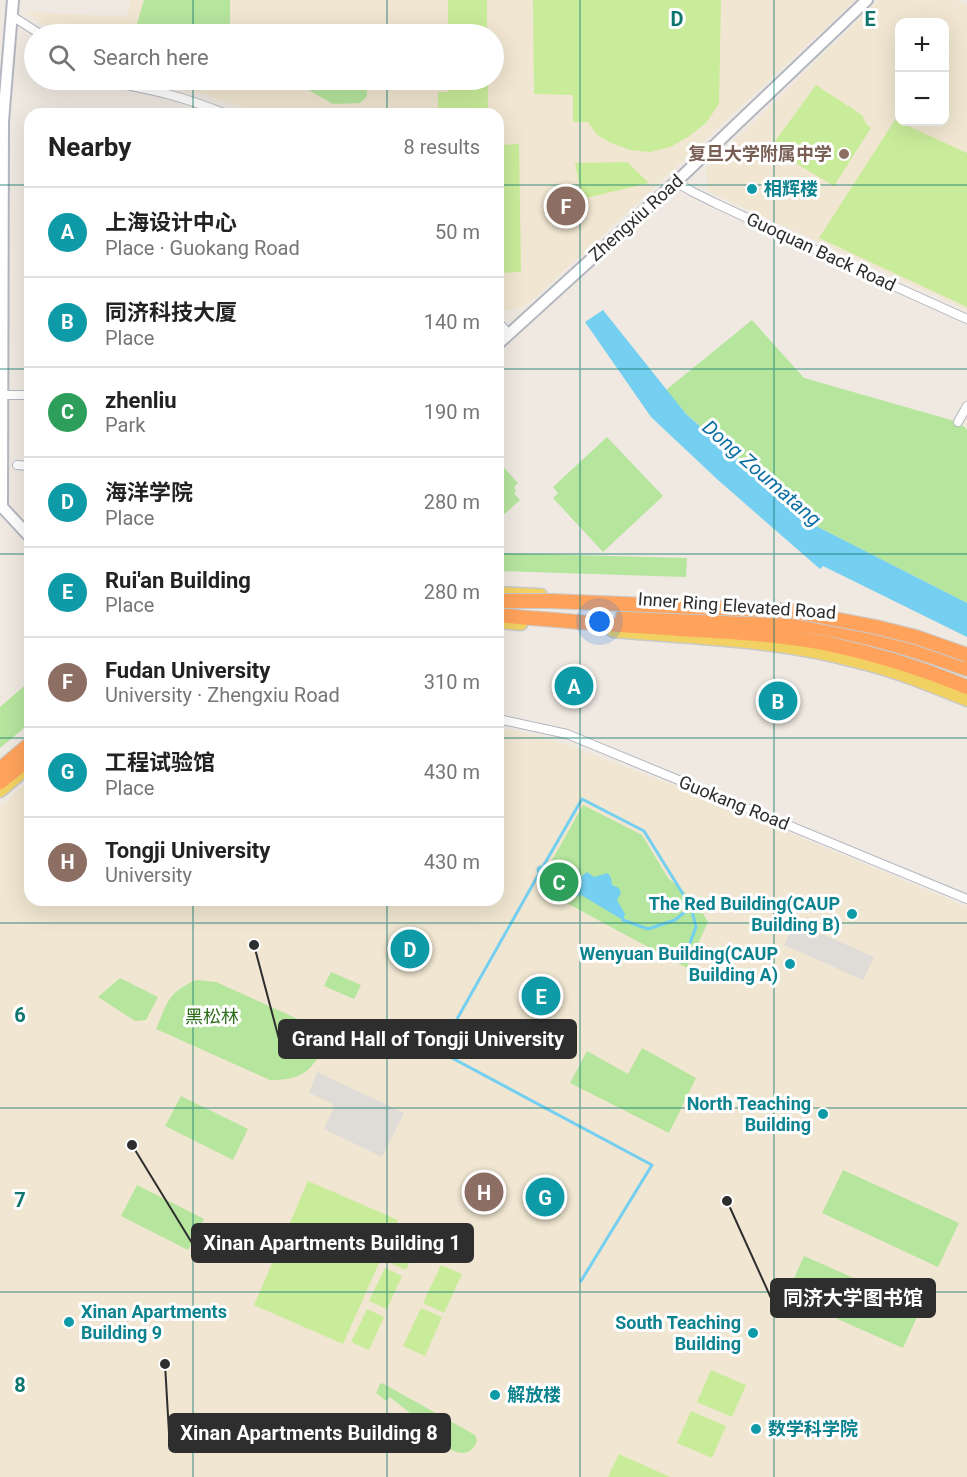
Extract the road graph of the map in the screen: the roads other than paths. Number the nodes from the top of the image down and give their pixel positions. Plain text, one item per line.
1 (13, 0) edge
2 (867, 0) edge
3 (12, 16) junction
4 (24, 24) edge
5 (150, 90) edge
6 (212, 108) edge
7 (1, 121) edge
8 (676, 182) junction
9 (967, 319) edge
10 (504, 329) edge
11 (509, 334) junction
12 (504, 339) edge
13 (2, 395) junction
14 (24, 395) edge
15 (967, 406) edge
16 (958, 422) dead end
17 (17, 465) dead end
18 (24, 466) edge
19 (1, 507) edge
20 (24, 531) edge
21 (504, 593) edge
22 (504, 601) edge
23 (504, 613) edge
24 (504, 613) edge
25 (504, 623) edge
26 (967, 655) edge
27 (967, 668) edge
28 (967, 687) edge
29 (967, 700) edge
30 (504, 720) edge
31 (24, 741) edge
32 (24, 749) edge
33 (0, 760) edge
34 (24, 764) edge
35 (0, 769) edge
36 (24, 771) edge
37 (2, 788) edge
38 (967, 899) edge

1 - 3 street
2 - 8 street, Zhengxiu Road
3 - 4 street
3 - 7 street
5 - 6 street
7 - 13 street
8 - 9 street, Guoquan Back Road
8 - 11 street, Zhengxiu Road
10 - 11 street
11 - 12 street, Zhengxiu Road
13 - 14 street
13 - 19 street
15 - 16 street
17 - 18 street
19 - 20 street
21 - 27 main road
22 - 26 highway, Inner Ring Elevated Road, bridge
23 - 27 highway, Inner Ring Elevated Road
24 - 28 highway
25 - 29 main road
30 - 38 street, Guokang Road
31 - 33 main road
32 - 35 highway
34 - 37 highway
36 - 37 main road

